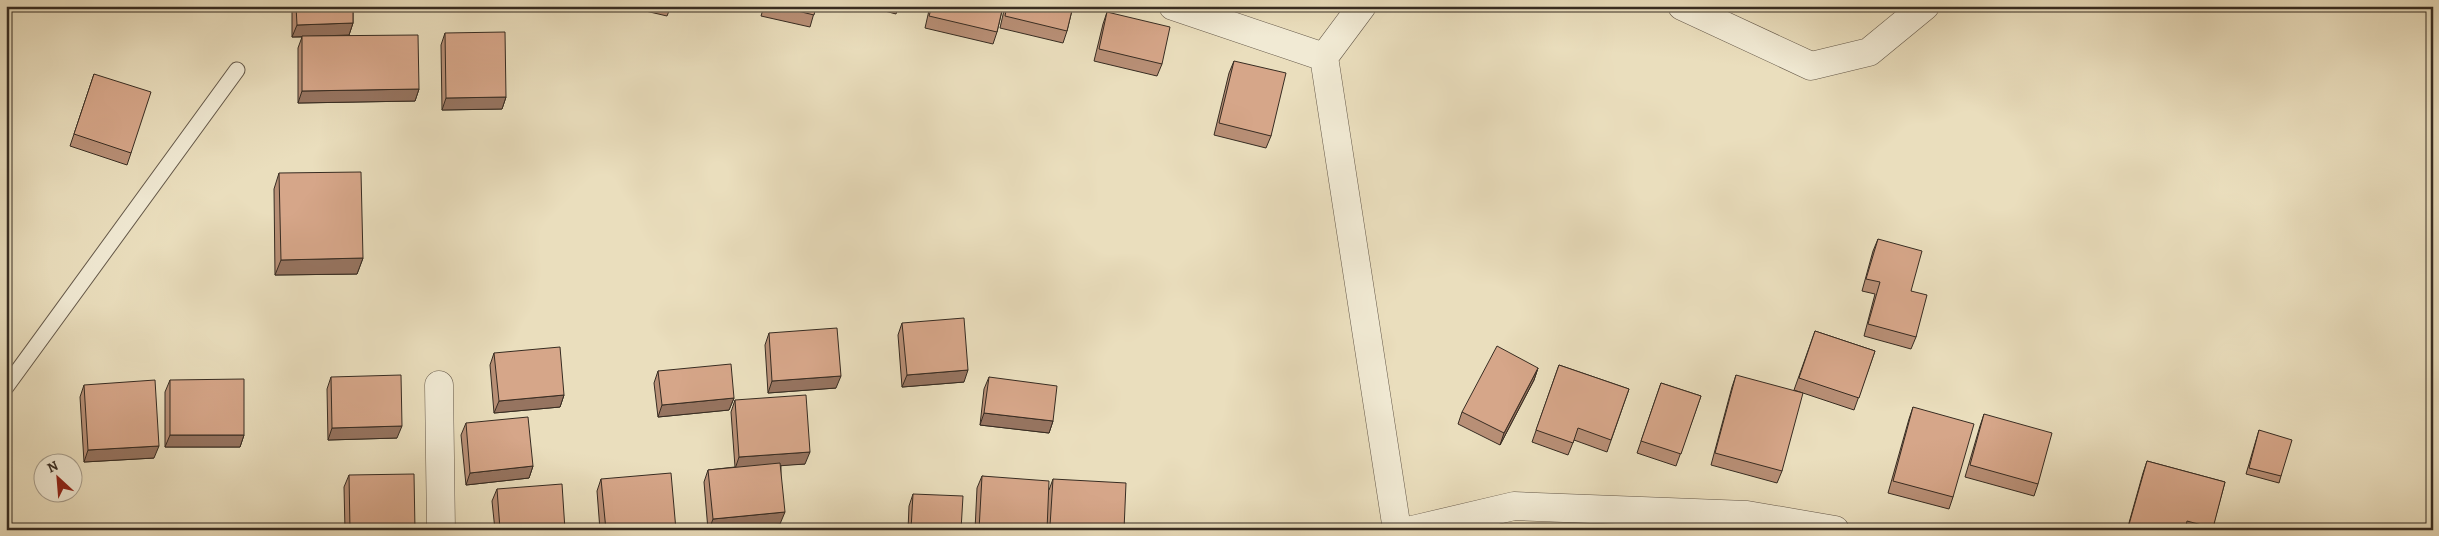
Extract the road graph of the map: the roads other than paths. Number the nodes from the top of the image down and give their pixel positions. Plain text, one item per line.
1 (1173, 6) edge
2 (1362, 6) edge
3 (1682, 6) edge
4 (1925, 6) edge
5 (1324, 57) junction
6 (237, 70) dead end
7 (439, 385) dead end
8 (6, 387) edge
9 (441, 530) edge
10 (1397, 530) edge
11 (1412, 530) edge
12 (1836, 530) edge

1 - 5 street
2 - 5 street
3 - 4 street
5 - 10 street
6 - 8 lane
7 - 9 street
11 - 12 street

